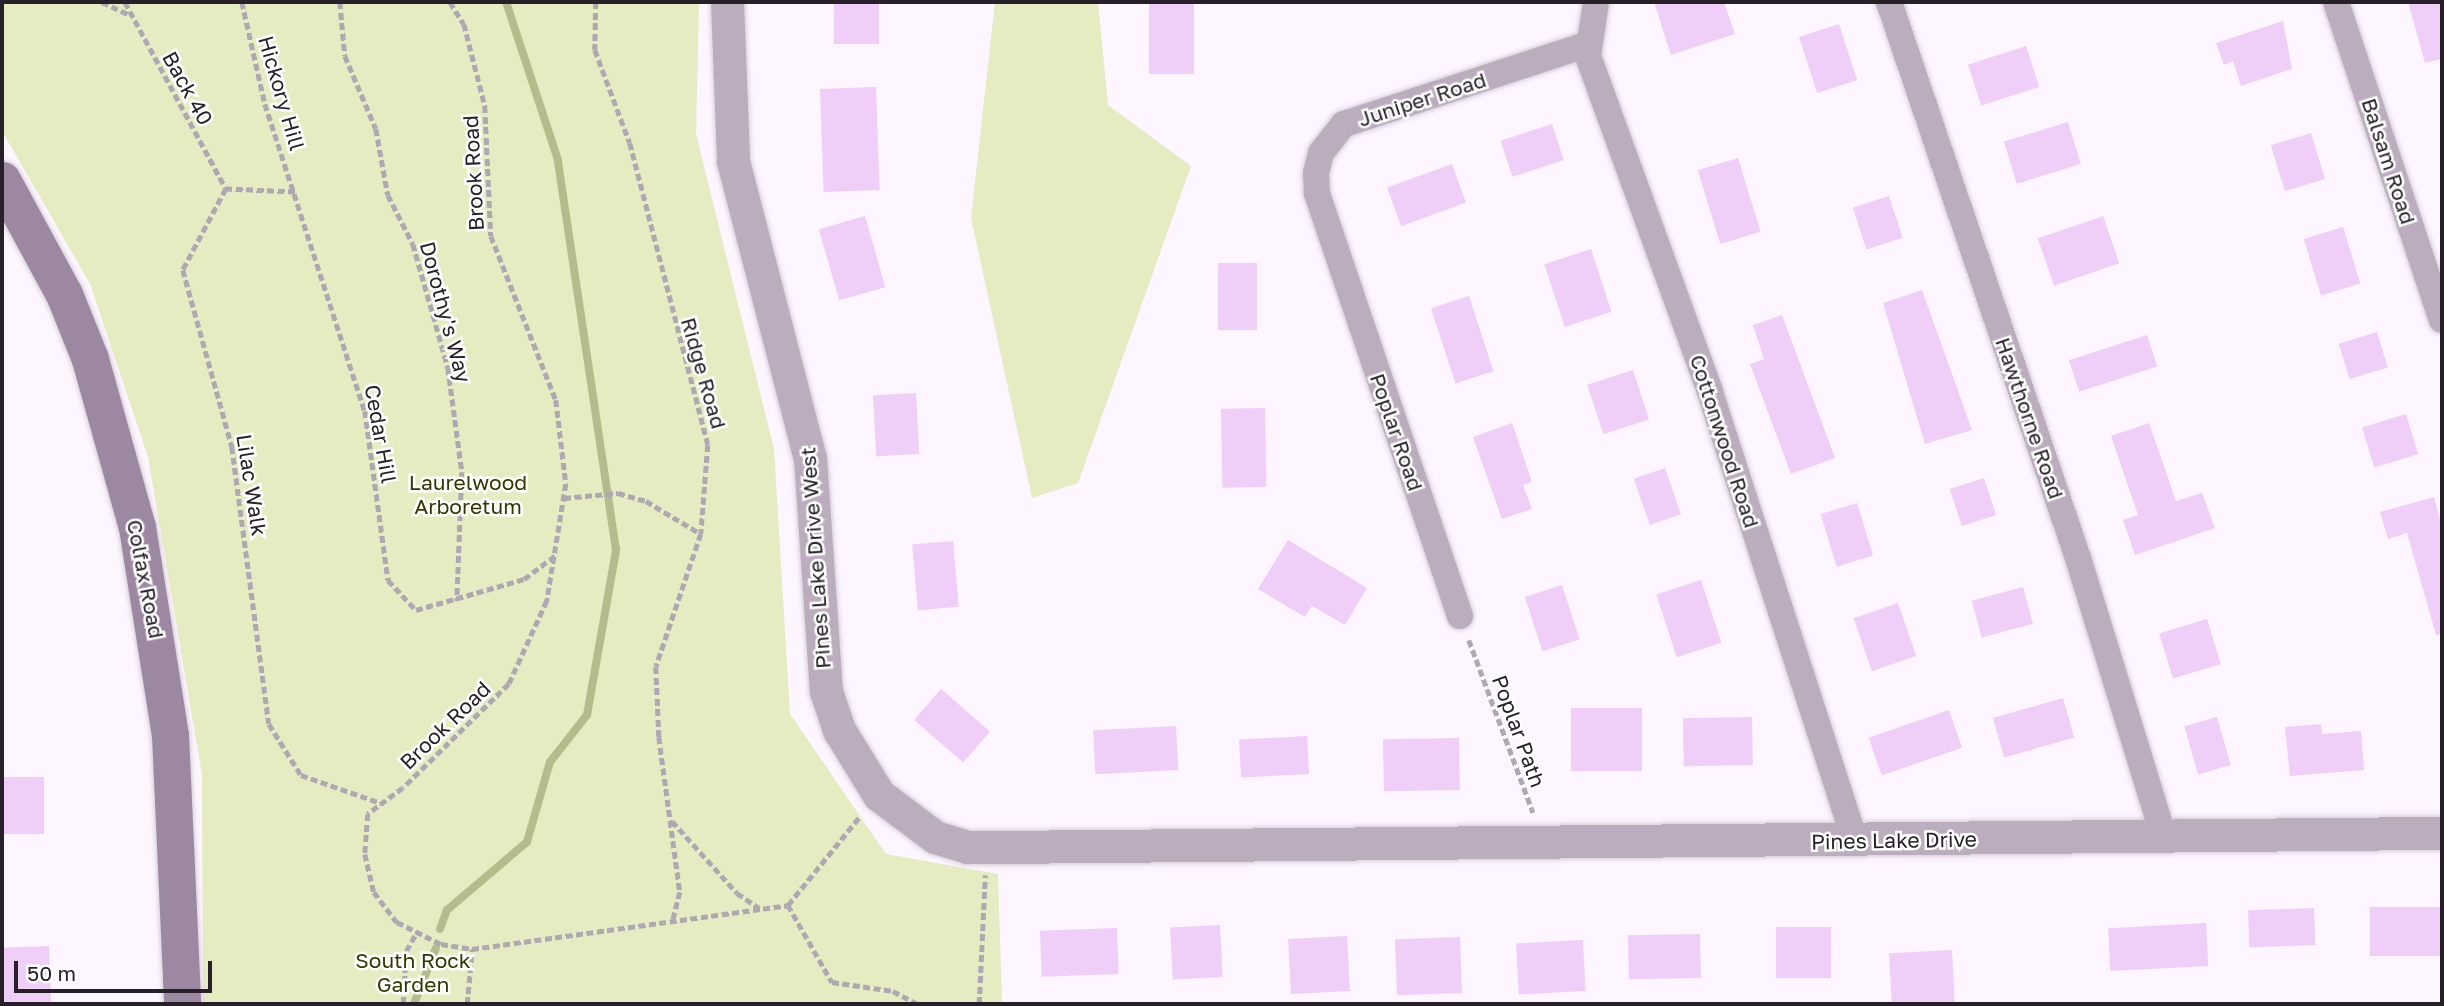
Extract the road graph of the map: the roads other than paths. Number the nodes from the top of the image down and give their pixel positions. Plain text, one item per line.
1 (727, 2) edge
2 (1595, 2) edge
3 (1889, 2) edge
4 (2336, 2) edge
5 (1586, 45) junction
6 (2, 180) edge
7 (1335, 247) joint
8 (2442, 320) edge
9 (1460, 616) road end
10 (2442, 833) edge
11 (2164, 837) junction
12 (1855, 840) junction
13 (1346, 845) joint
14 (182, 1004) edge

1 - 13 street, Pines Lake Drive West
2 - 5 street
3 - 11 street, Hawthorne Road
4 - 8 street, Balsam Road
5 - 7 street, Juniper Road
5 - 12 street, Cottonwood Road
6 - 14 main road, Colfax Road
7 - 9 street, Poplar Road
10 - 11 street, Pines Lake Drive
11 - 12 street, Pines Lake Drive
12 - 13 street, Pines Lake Drive

